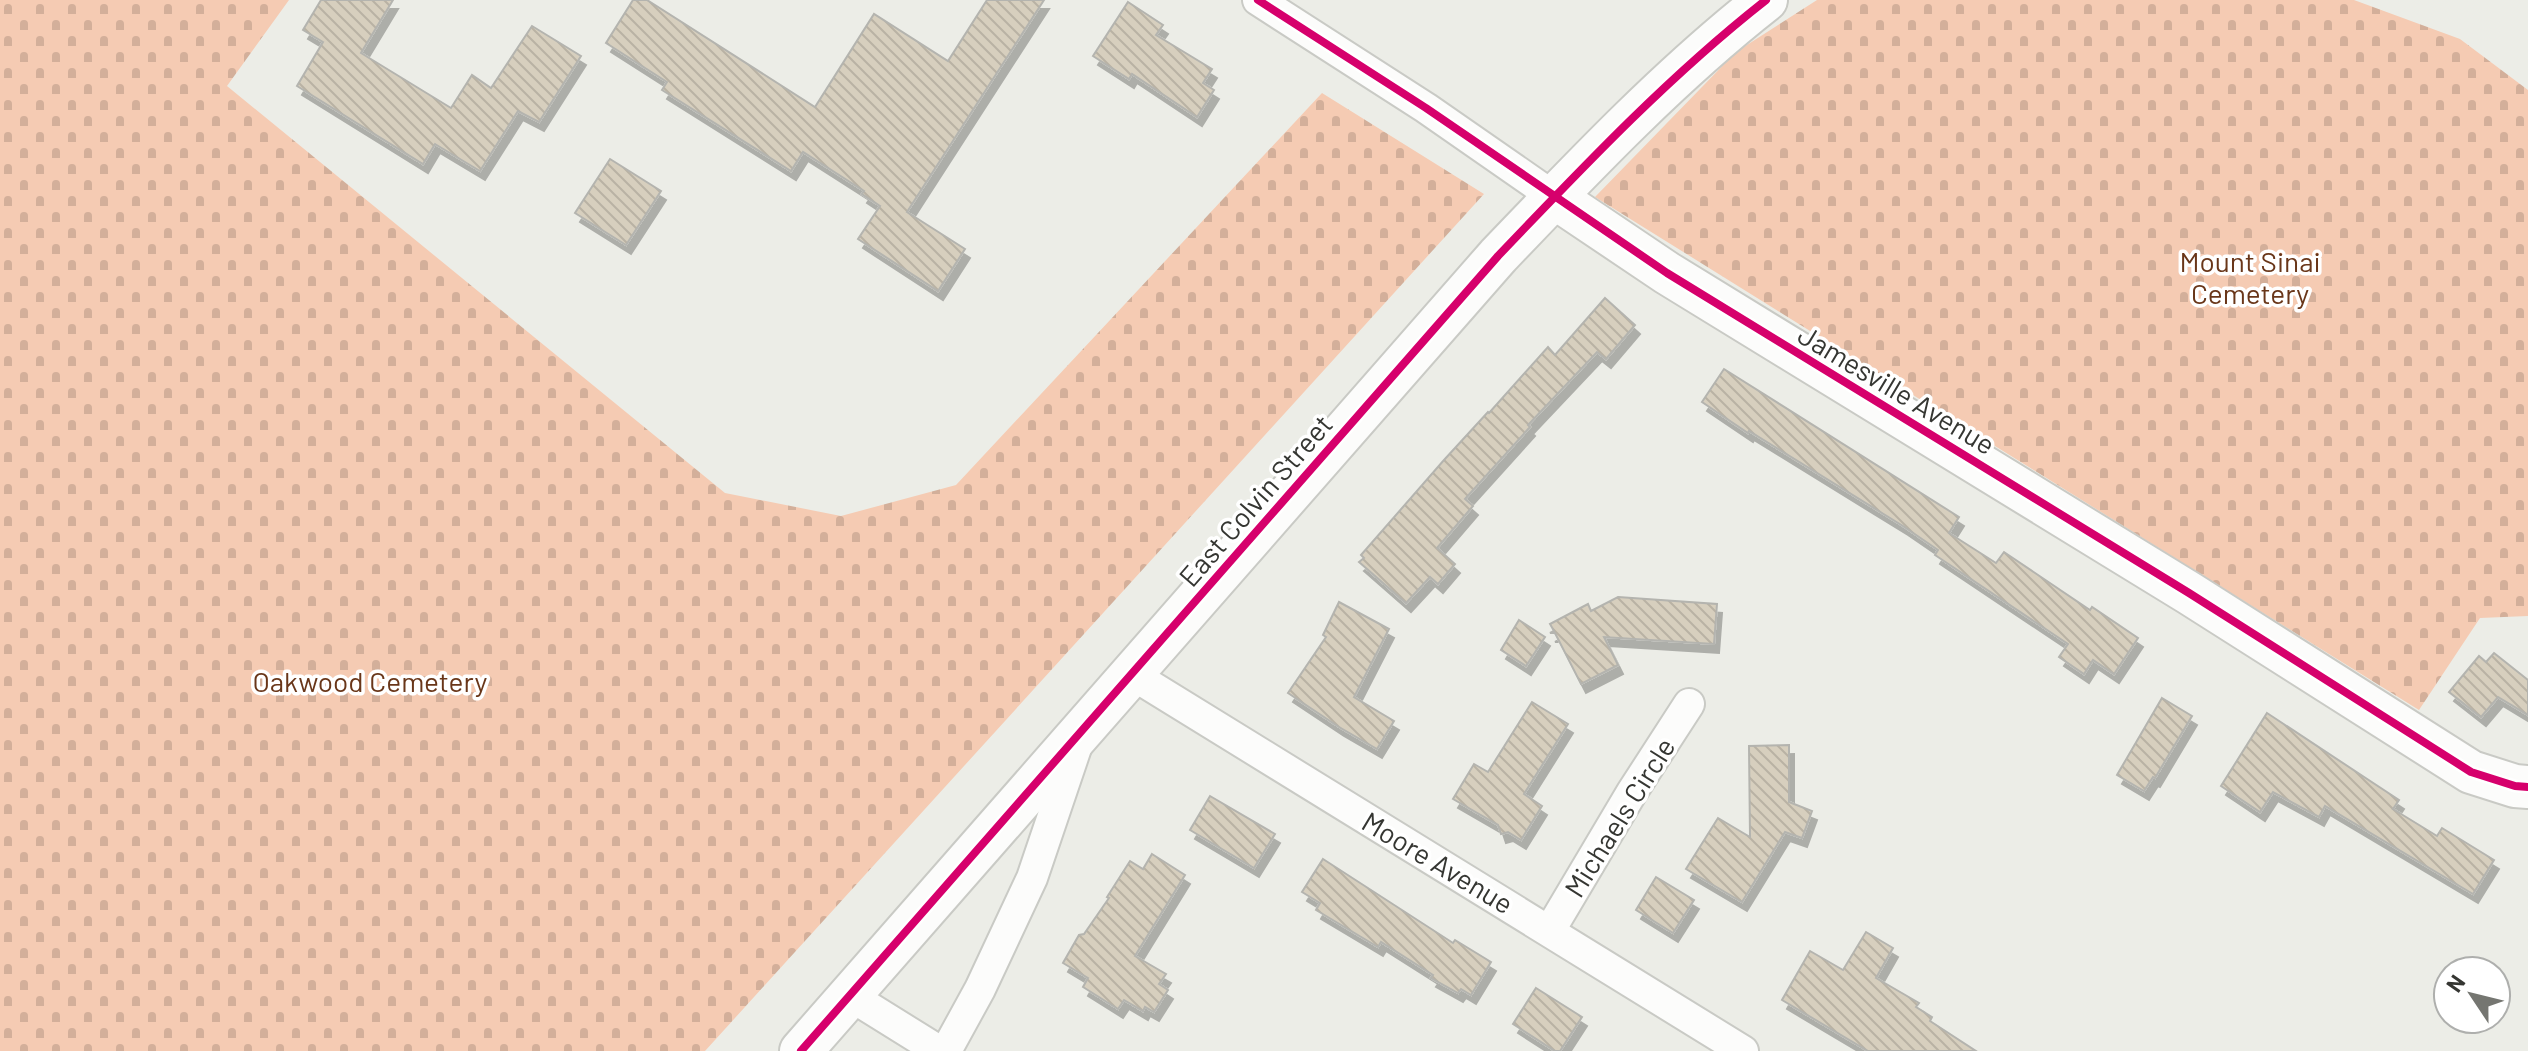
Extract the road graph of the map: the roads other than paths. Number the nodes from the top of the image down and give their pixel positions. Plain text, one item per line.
1 (1258, 0) edge
2 (1766, 0) edge
3 (1554, 197) junction
4 (1133, 675) junction
5 (1689, 704) dead end
6 (1082, 731) junction
7 (2528, 787) edge
8 (1550, 930) junction
9 (849, 995) junction
10 (801, 1051) edge
11 (939, 1051) edge
12 (946, 1051) edge
13 (1743, 1051) edge

1 - 3 street, Jamesville Avenue
2 - 3 street, East Colvin Street
3 - 4 street, East Colvin Street
3 - 7 street, Jamesville Avenue
4 - 6 street, East Colvin Street
4 - 8 street, Moore Avenue
5 - 8 street, Michaels Circle
6 - 9 street, East Colvin Street
6 - 12 street, East Colvin Street
8 - 13 street, Moore Avenue
9 - 10 street, East Colvin Street
9 - 11 street

